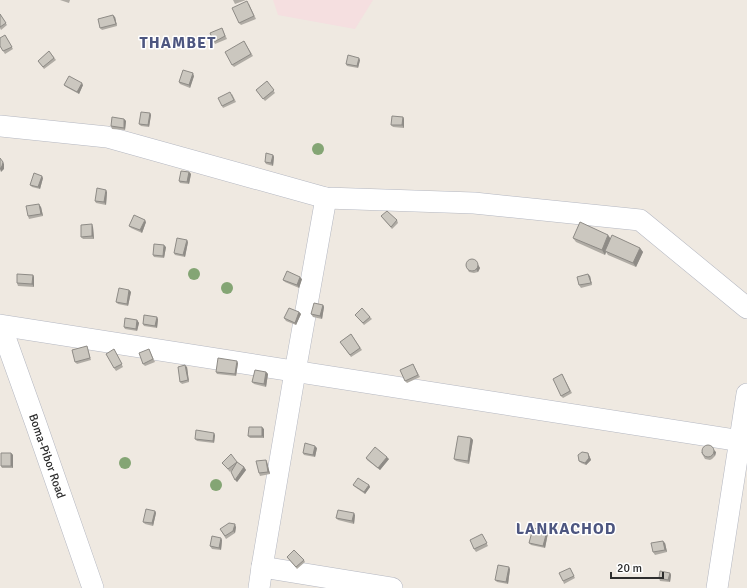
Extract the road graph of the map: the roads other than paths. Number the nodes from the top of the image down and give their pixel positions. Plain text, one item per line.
1 (0, 126) edge
2 (326, 198) junction
3 (747, 308) edge
4 (0, 325) edge
5 (295, 372) junction
6 (747, 394) edge
7 (744, 442) edge
8 (262, 567) junction
9 (93, 588) edge
10 (259, 588) edge
11 (392, 588) edge
12 (717, 588) edge

1 - 2 street
2 - 3 street
2 - 5 street
4 - 5 street
4 - 9 street, Boma-Pibor Road
5 - 7 street
5 - 8 street
6 - 7 street
7 - 12 street
8 - 10 street
8 - 11 street

